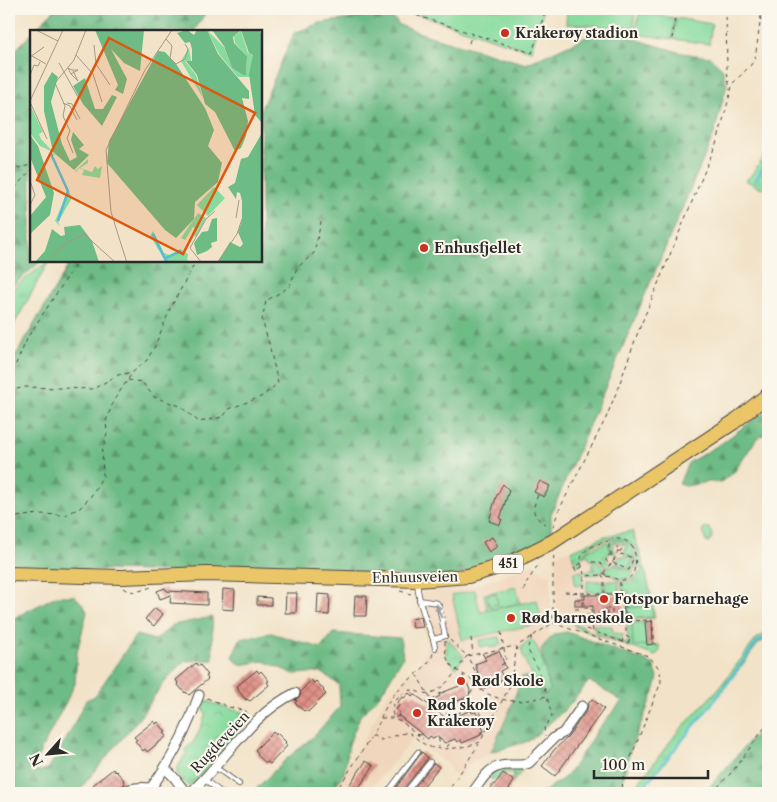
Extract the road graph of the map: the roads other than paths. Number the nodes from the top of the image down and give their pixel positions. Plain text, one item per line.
1 (768, 395) edge
2 (9, 574) edge
3 (417, 580) junction
4 (419, 600) junction
5 (434, 639) junction
6 (434, 648) road end
7 (295, 693) dead end
8 (199, 695) road end
9 (582, 706) dead end
10 (418, 752) dead end
11 (430, 762) dead end
12 (215, 767) junction
13 (166, 769) junction
14 (204, 779) junction
15 (239, 784) dead end
16 (149, 791) edge
17 (122, 793) edge
18 (189, 793) edge
19 (222, 793) edge
20 (387, 793) edge
21 (405, 793) edge
22 (472, 793) edge

1 - 3 main road, Enhuusveien / 451
2 - 3 main road, Enhuusveien / 451
3 - 4 lane
4 - 5 lane
5 -> 4 lane
5 - 6 lane
7 - 12 street, Rugdeveien
8 - 13 street
9 - 22 street
10 - 20 lane
11 - 21 lane
12 - 14 street, Rugdeveien
12 - 15 lane
13 - 16 street
13 - 18 street
14 - 18 street, Rugdeveien
14 - 19 lane
16 - 17 street

